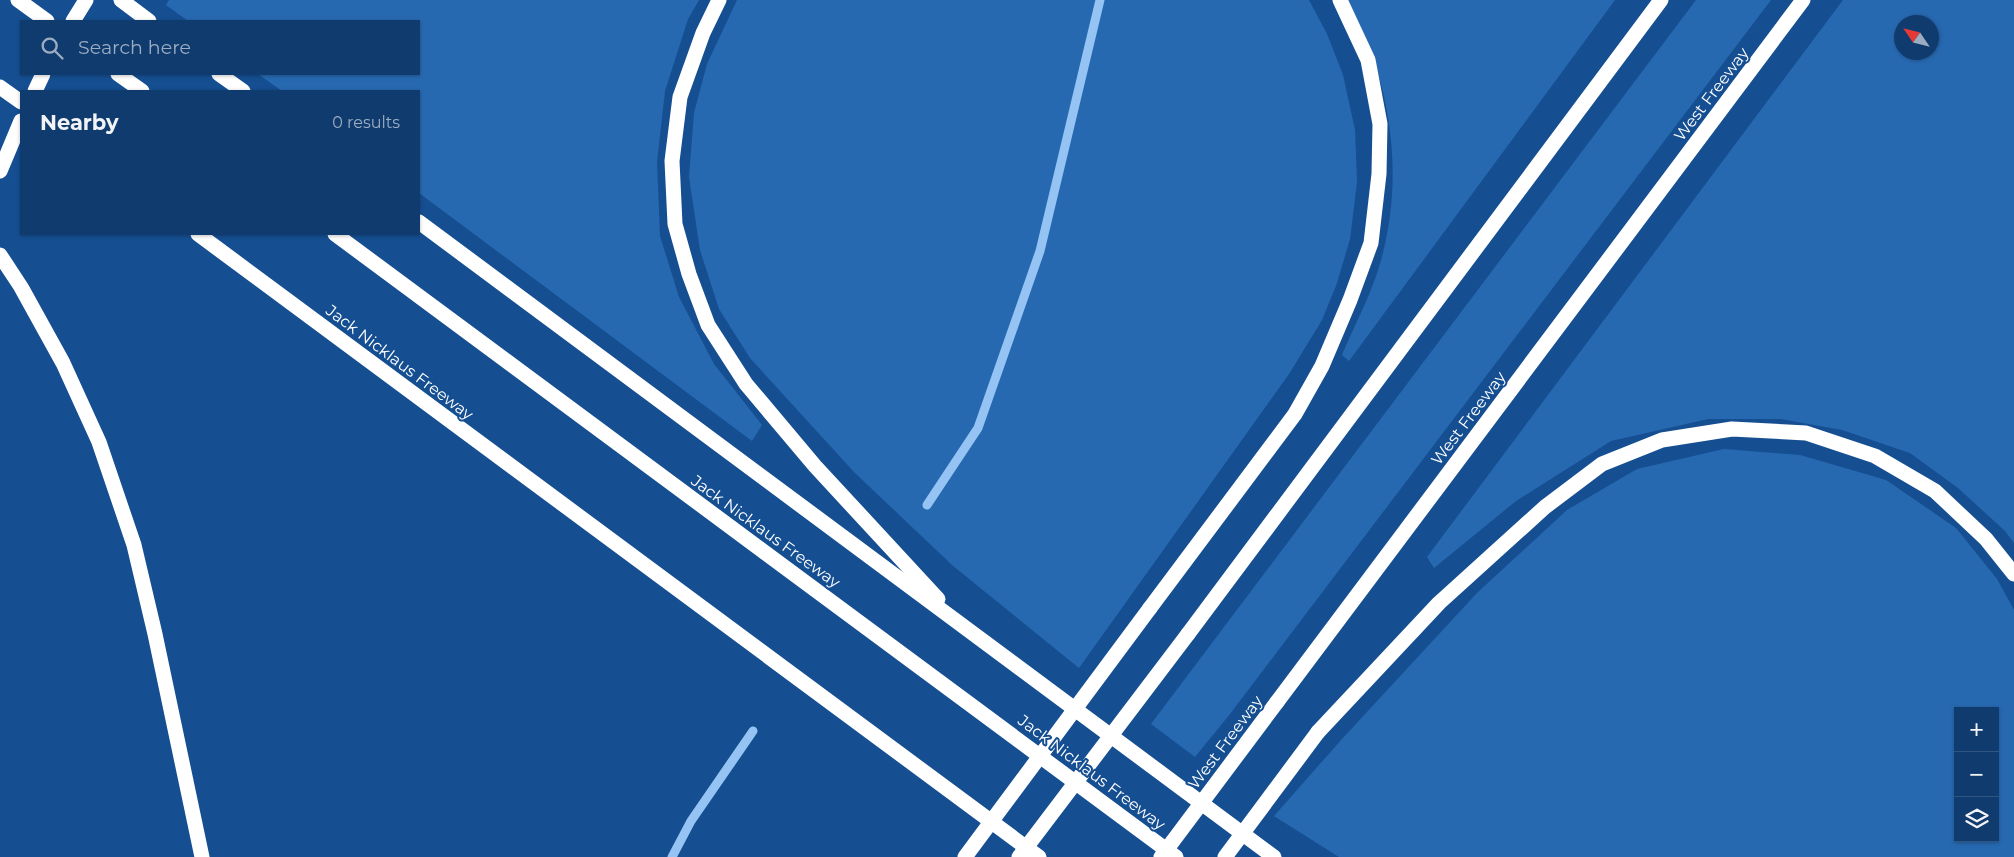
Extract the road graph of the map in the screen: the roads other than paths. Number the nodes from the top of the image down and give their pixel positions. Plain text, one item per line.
1 (18, 0) edge
2 (86, 0) edge
3 (121, 0) edge
4 (718, 0) edge
5 (1340, 0) edge
6 (1661, 0) edge
7 (1803, 0) edge
8 (46, 20) edge
9 (74, 20) edge
10 (148, 20) edge
11 (43, 75) edge
12 (119, 75) edge
13 (220, 75) edge
14 (0, 87) edge
15 (35, 90) edge
16 (141, 90) edge
17 (242, 90) edge
18 (20, 101) edge
19 (20, 123) edge
20 (0, 171) edge
21 (420, 223) edge
22 (199, 235) edge
23 (336, 235) edge
24 (0, 255) edge
25 (2014, 574) edge
26 (963, 626) junction
27 (202, 857) edge
28 (965, 857) edge
29 (1019, 857) edge
30 (1039, 857) edge
31 (1161, 857) edge
32 (1176, 857) edge
33 (1225, 857) edge
34 (1274, 857) edge

1 - 8 highway
2 - 9 highway
3 - 10 highway
4 - 26 highway
5 - 28 highway, bridge
6 - 29 highway, bridge
7 - 31 highway, West Freeway, bridge
11 - 15 highway
12 - 16 highway
13 - 17 highway
14 - 18 highway
19 - 20 highway
21 - 26 highway
22 - 30 highway, Jack Nicklaus Freeway
23 - 32 highway, Jack Nicklaus Freeway
24 - 27 highway
25 - 33 highway, bridge
26 - 34 highway

